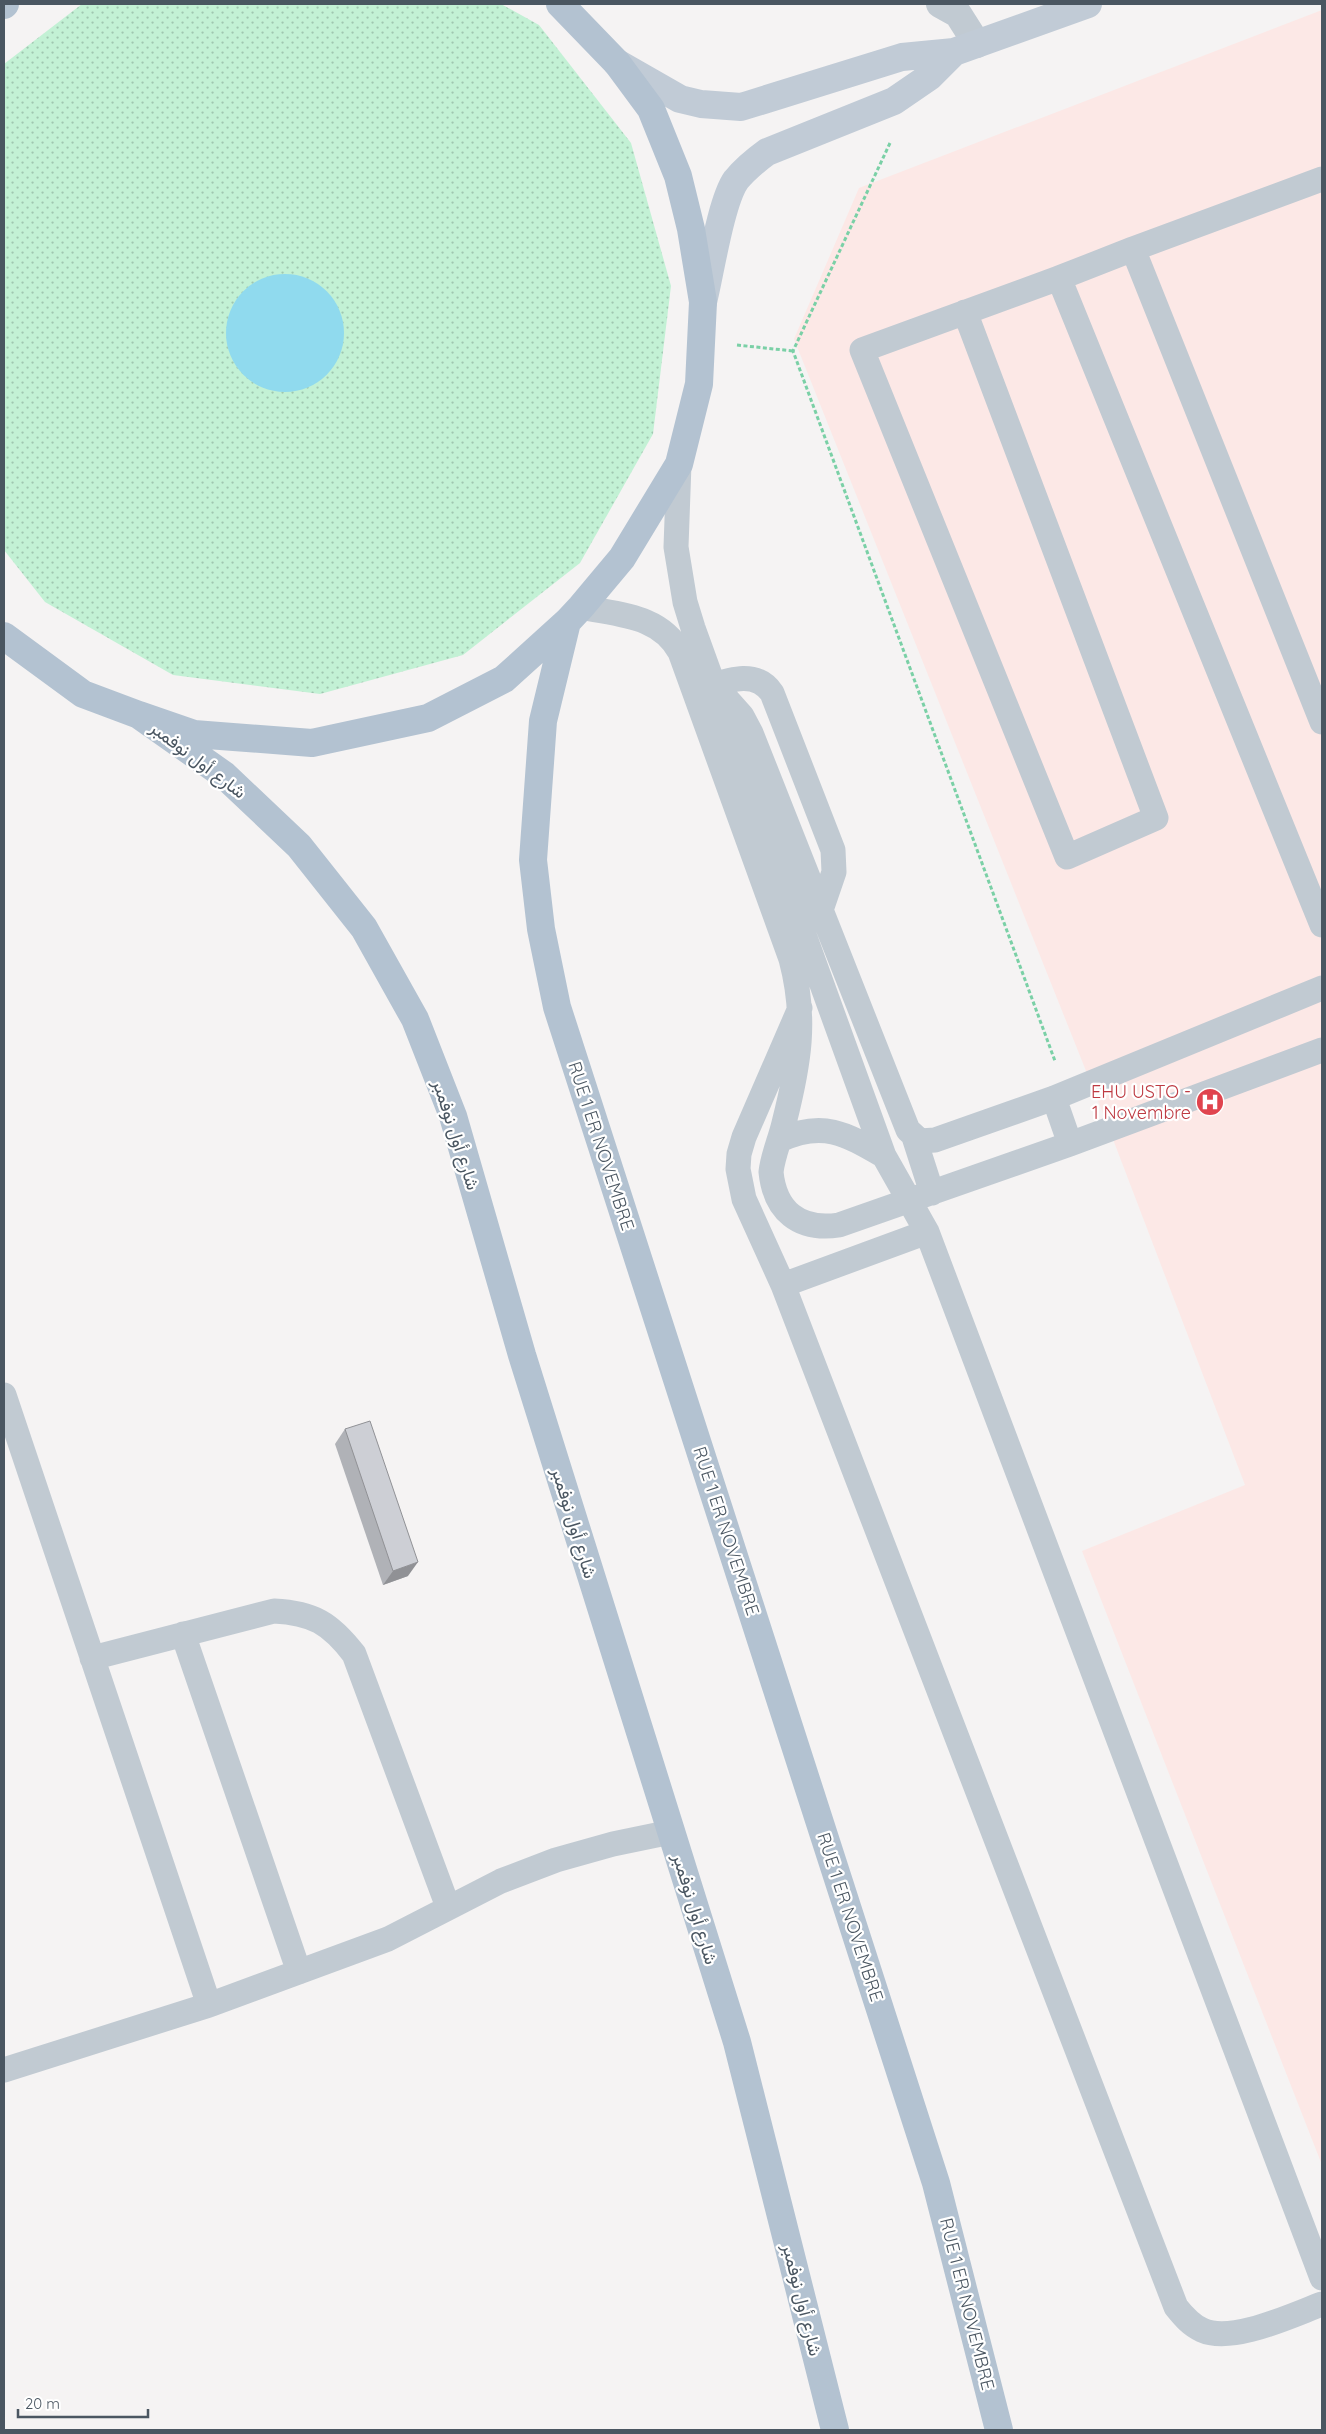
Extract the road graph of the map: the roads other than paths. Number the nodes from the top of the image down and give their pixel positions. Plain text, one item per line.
1 (560, 4) edge
2 (940, 4) edge
3 (1088, 4) edge
4 (965, 48) junction
5 (617, 63) junction
6 (1322, 178) edge
7 (1132, 249) junction
8 (1059, 278) junction
9 (704, 302) junction
10 (965, 312) junction
11 (679, 464) junction
12 (574, 614) junction
13 (4, 636) edge
14 (704, 688) junction
15 (139, 715) junction
16 (1322, 722) edge
17 (822, 910) junction
18 (1322, 925) edge
19 (1322, 988) edge
20 (800, 1008) junction
21 (1322, 1050) edge
22 (1060, 1096) junction
23 (914, 1137) junction
24 (780, 1140) junction
25 (1070, 1144) junction
26 (884, 1156) junction
27 (922, 1197) junction
28 (927, 1232) junction
29 (783, 1285) junction
30 (4, 1395) edge
31 (183, 1634) junction
32 (92, 1658) junction
33 (671, 1832) junction
34 (448, 1907) junction
35 (299, 1972) junction
36 (209, 2005) junction
37 (4, 2070) edge
38 (1322, 2278) edge
39 (1322, 2304) edge
40 (835, 2430) edge
41 (1000, 2430) edge

1 - 5 main road
2 - 4 street
3 - 4 main road
4 - 5 main road
4 - 9 main road
5 - 9 main road
6 - 7 lane
7 - 8 lane
7 - 16 lane
8 - 10 lane
8 - 18 lane
9 - 11 main road
10 - 10 lane
11 - 12 main road
11 - 14 lane
12 - 14 lane
12 - 15 main road
12 - 41 main road, RUE 1 ER NOVEMBRE
13 - 15 main road
14 - 17 lane
14 - 17 lane
14 - 20 lane
14 - 26 lane
15 - 33 main road, شارع أول نوفمبر
17 - 23 lane
19 - 22 lane
20 - 24 lane
20 - 29 lane
21 - 25 lane
22 - 23 lane
22 - 25 lane
23 - 27 lane
24 - 26 lane
24 - 27 lane
25 - 27 lane
26 - 27 lane
27 - 28 lane
28 - 29 lane
28 - 38 lane
29 - 39 lane
30 - 32 lane
31 - 32 lane
31 - 34 lane
31 - 35 lane
32 - 36 lane
33 - 34 lane
33 - 40 main road, شارع أول نوفمبر
34 - 35 lane
35 - 36 lane
36 - 37 lane

